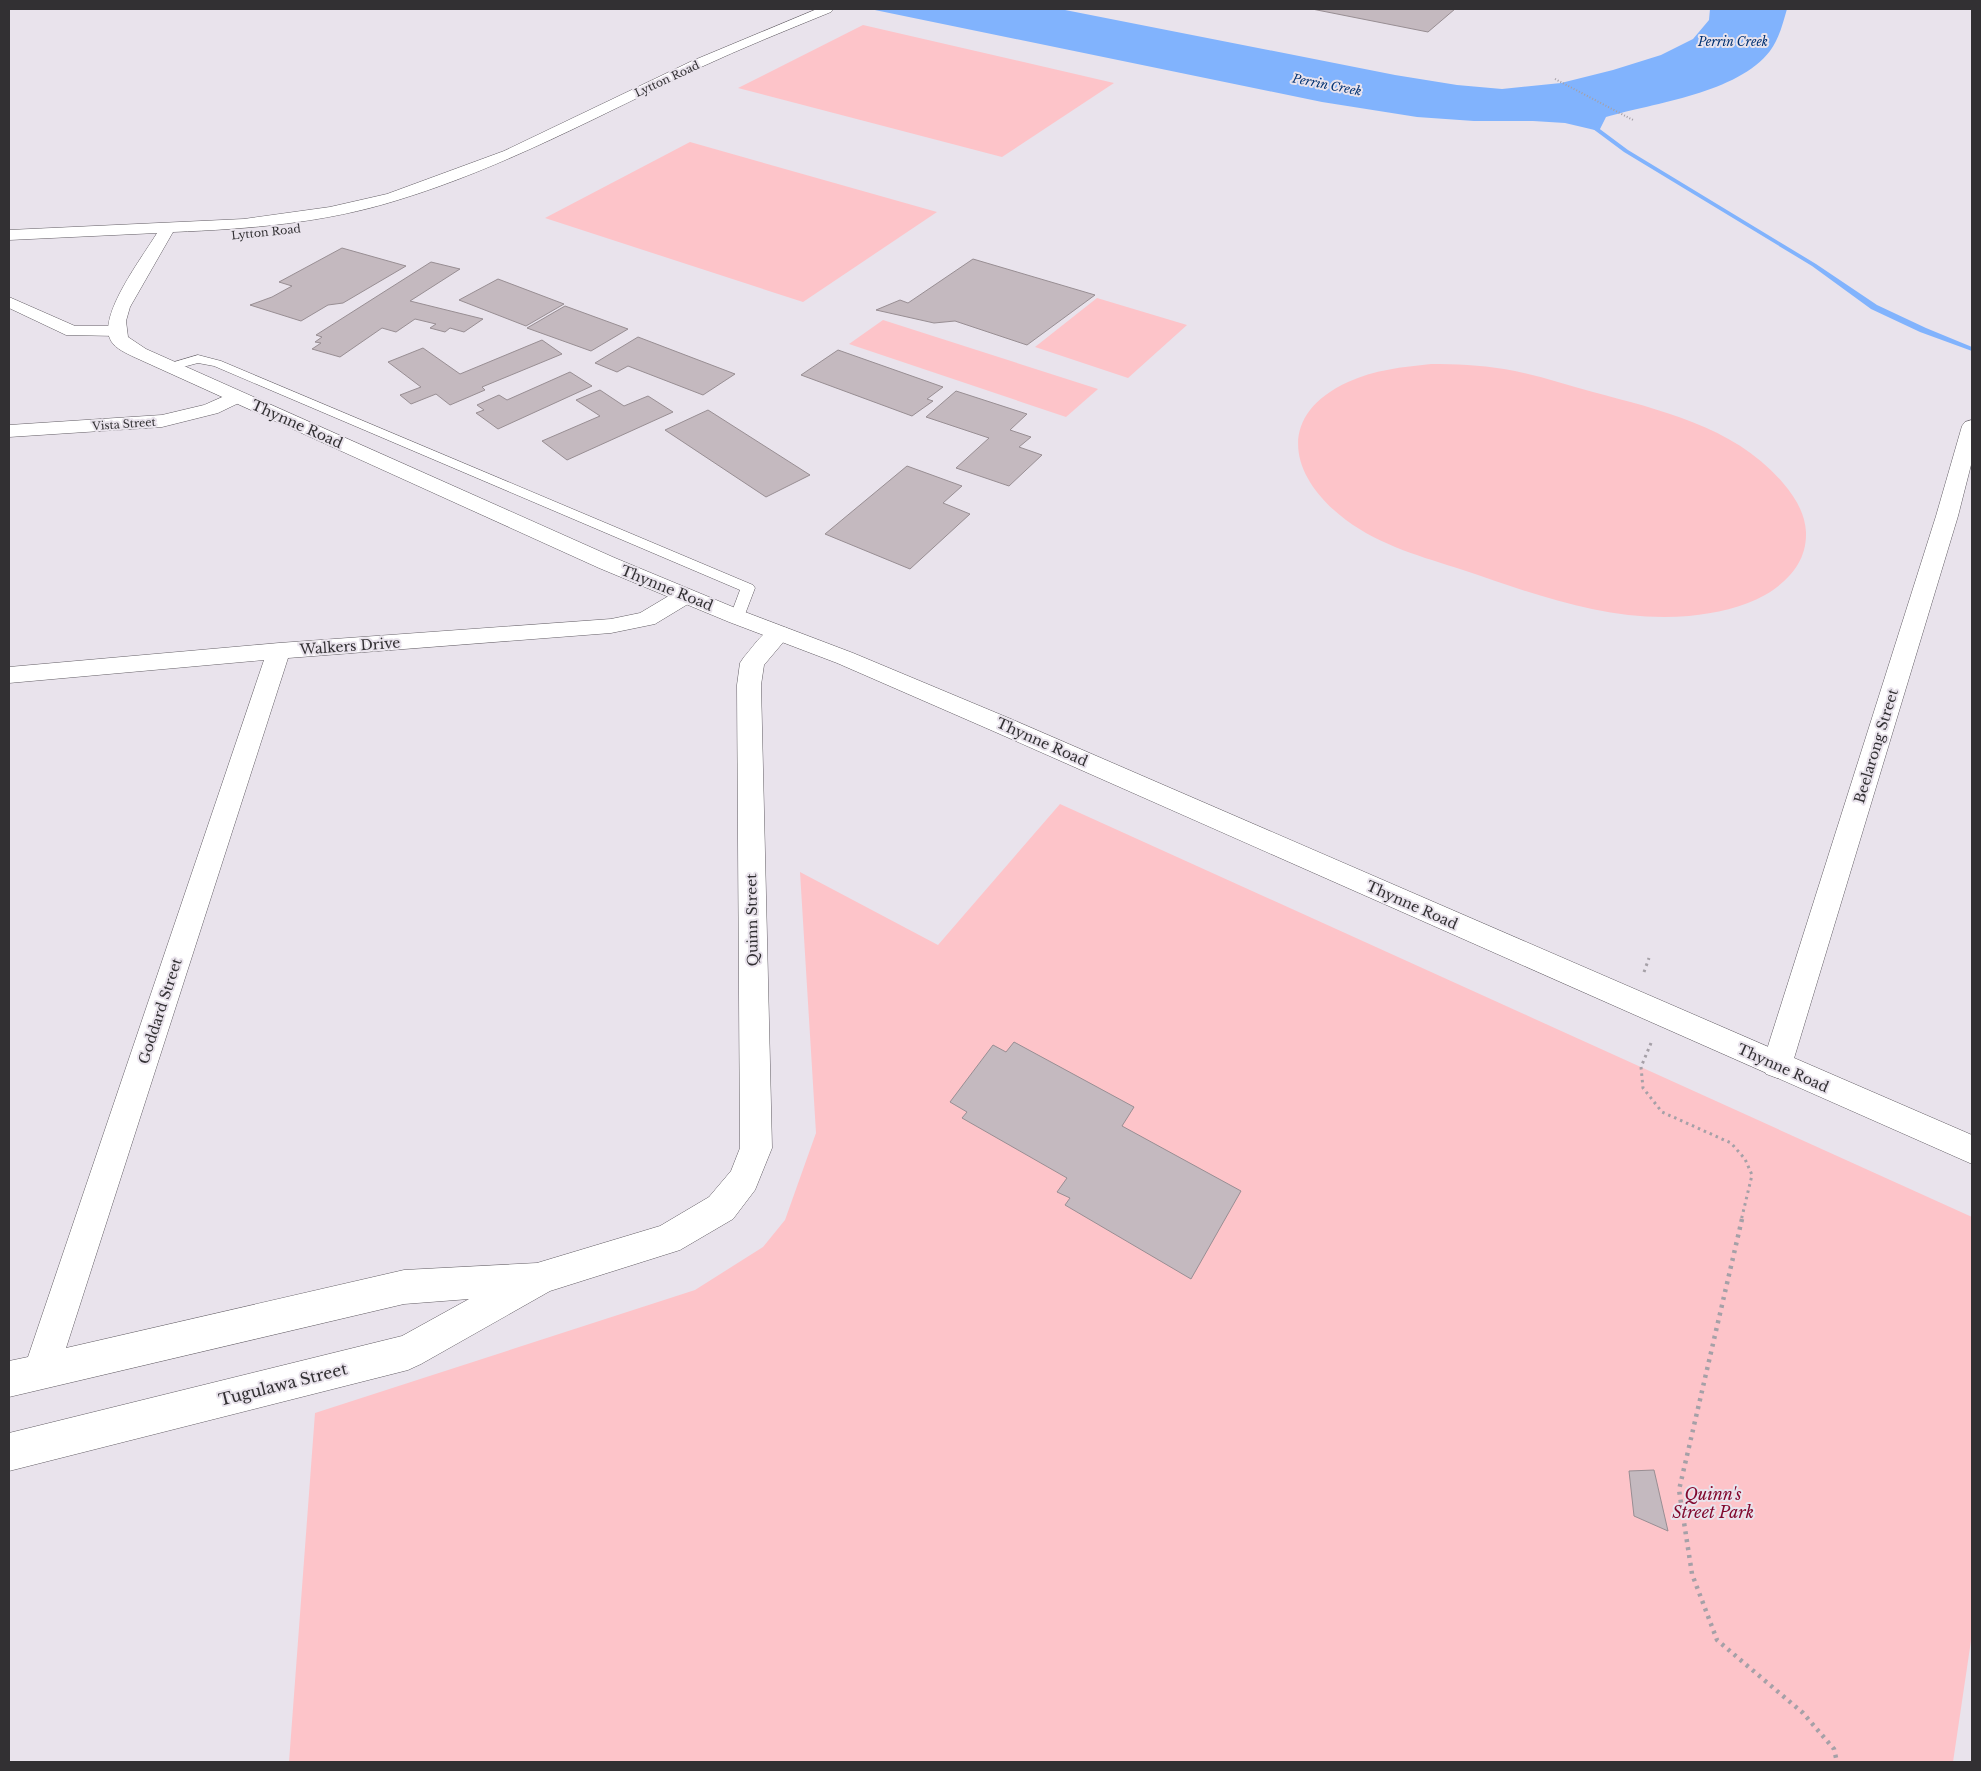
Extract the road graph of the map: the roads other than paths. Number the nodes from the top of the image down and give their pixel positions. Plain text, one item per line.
1 (827, 9) edge
2 (9, 235) edge
3 (164, 235) junction
4 (9, 249) edge
5 (9, 302) edge
6 (118, 331) junction
7 (168, 366) junction
8 (236, 397) junction
9 (1972, 426) edge
10 (9, 432) edge
11 (685, 596) junction
12 (737, 617) junction
13 (779, 633) junction
14 (279, 652) junction
15 (9, 675) edge
16 (1777, 1065) junction
17 (1972, 1150) edge
18 (721, 1208) joint
19 (542, 1277) junction
20 (25, 1375) edge
21 (9, 1452) edge

1 - 3 street, Lytton Road
2 - 3 street, Lytton Road
3 - 4 street, Lytton Road
3 - 6 street
5 - 6 street
6 - 7 street, Thynne Road
7 - 8 street, Thynne Road
7 - 12 lane
8 - 10 street, Vista Street
8 - 11 street, Thynne Road
9 - 16 street, Beelarong Street
11 - 12 street, Thynne Road
11 - 14 street, Walkers Drive
12 - 13 street, Thynne Road
13 - 16 street, Thynne Road
13 - 18 street, Quinn Street
14 - 15 street, Walkers Drive
14 - 20 street, Goddard Street
16 - 17 street, Thynne Road
18 - 19 street, Tugulawa Street
19 - 20 street, Tugulawa Street
19 - 21 street, Tugulawa Street

